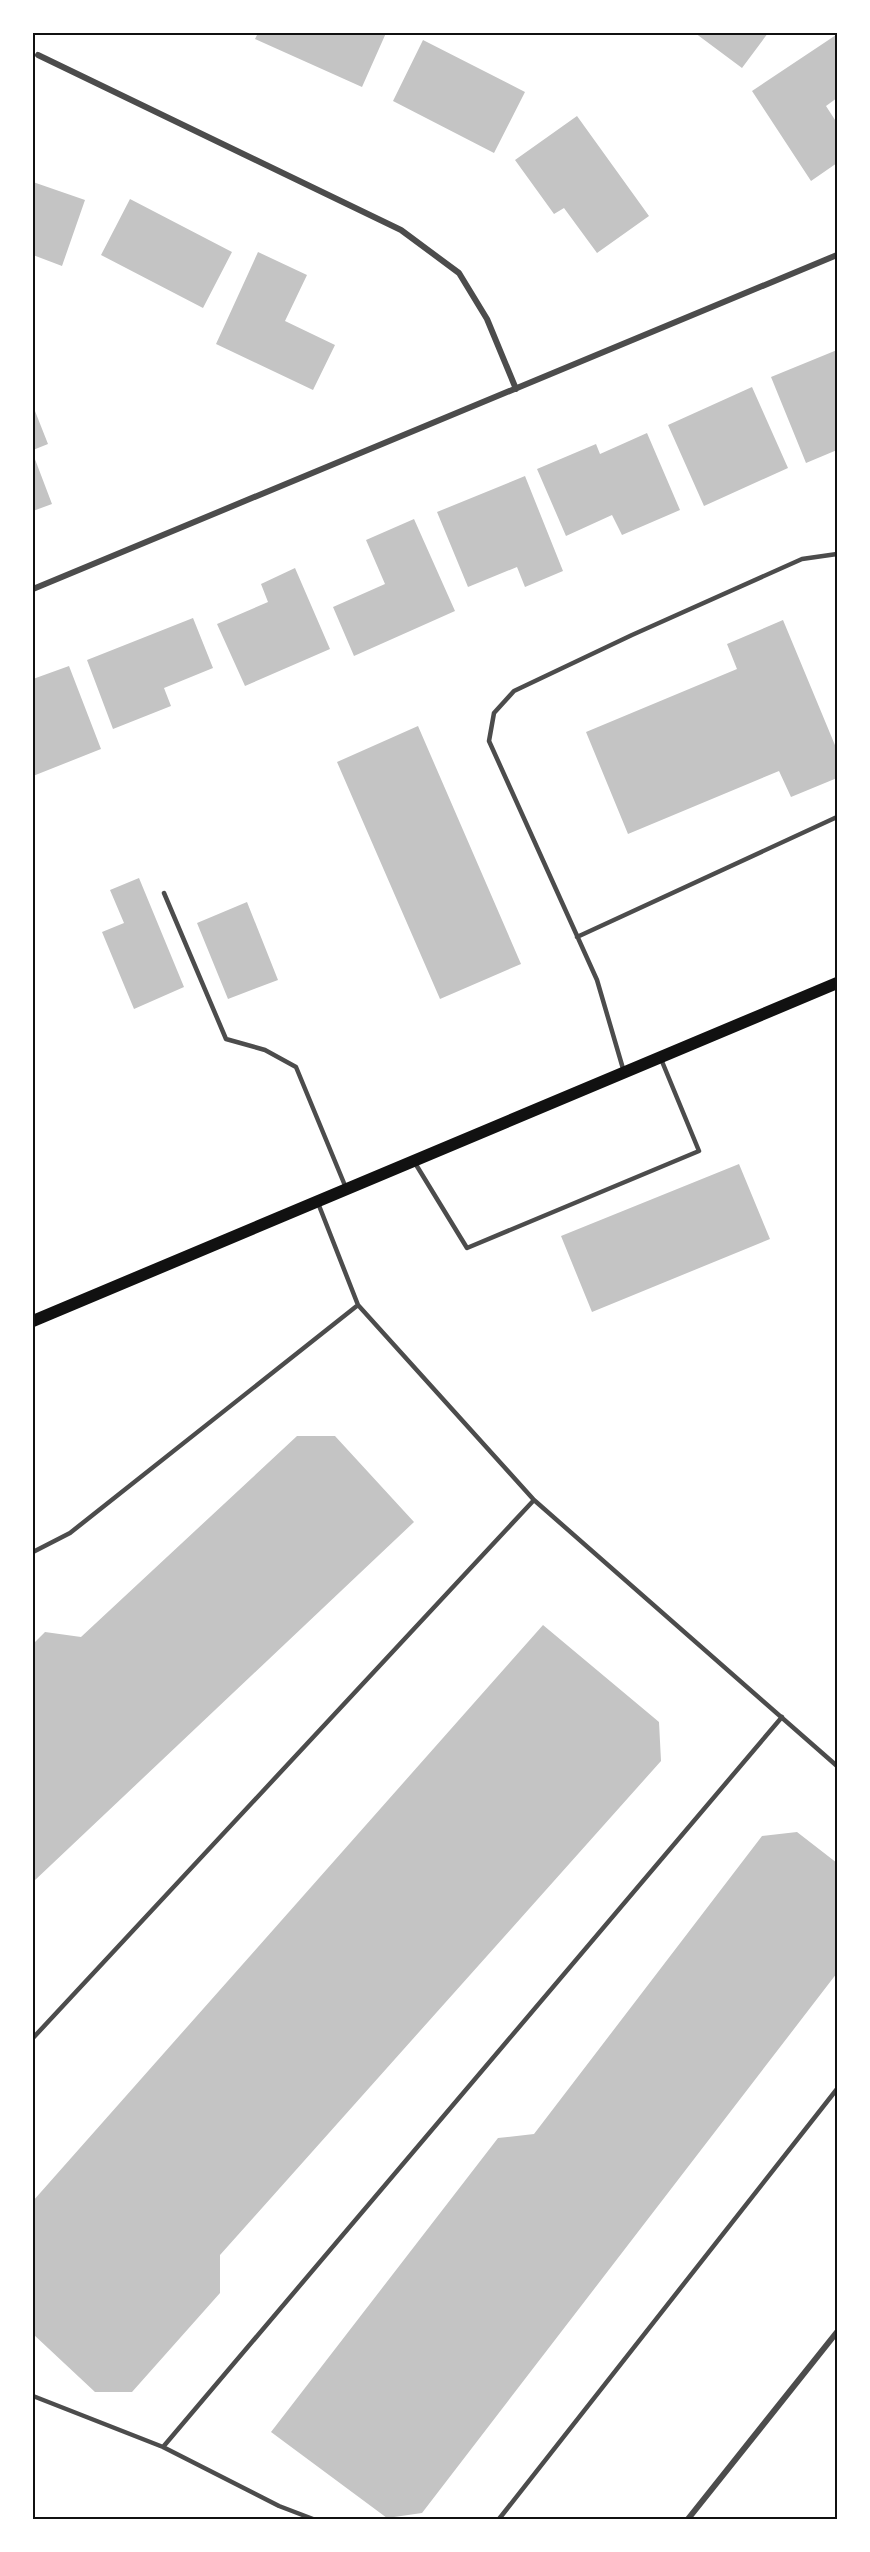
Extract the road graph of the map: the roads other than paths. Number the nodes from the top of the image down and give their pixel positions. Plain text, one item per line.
1 (38, 55) dead end
2 (837, 255) edge
3 (516, 389) junction
4 (837, 554) edge
5 (33, 589) edge
6 (837, 818) edge
7 (164, 893) dead end
8 (577, 937) junction
9 (837, 983) edge
10 (661, 1059) junction
11 (624, 1074) junction
12 (414, 1162) junction
13 (347, 1190) junction
14 (318, 1203) junction
15 (358, 1305) junction
16 (33, 1321) edge
17 (534, 1500) junction
18 (33, 1552) edge
19 (782, 1717) junction
20 (837, 1766) edge
21 (33, 2038) edge
22 (837, 2089) edge
23 (837, 2332) edge
24 (33, 2396) edge
25 (163, 2447) junction
26 (313, 2519) edge
27 (499, 2519) edge
28 (688, 2519) edge

1 - 3 street
2 - 3 street
3 - 5 street
4 - 8 lane
6 - 8 lane
7 - 13 lane
8 - 11 lane
9 - 10 main road
10 - 11 main road
10 - 12 lane
11 - 12 main road
12 - 13 main road
13 - 14 main road
14 - 15 lane
14 - 16 main road
15 - 17 lane
15 - 18 lane
17 - 19 lane
17 - 21 lane
19 - 20 lane
19 - 25 lane
22 - 27 lane
23 - 28 street
24 - 25 lane
25 - 26 lane

